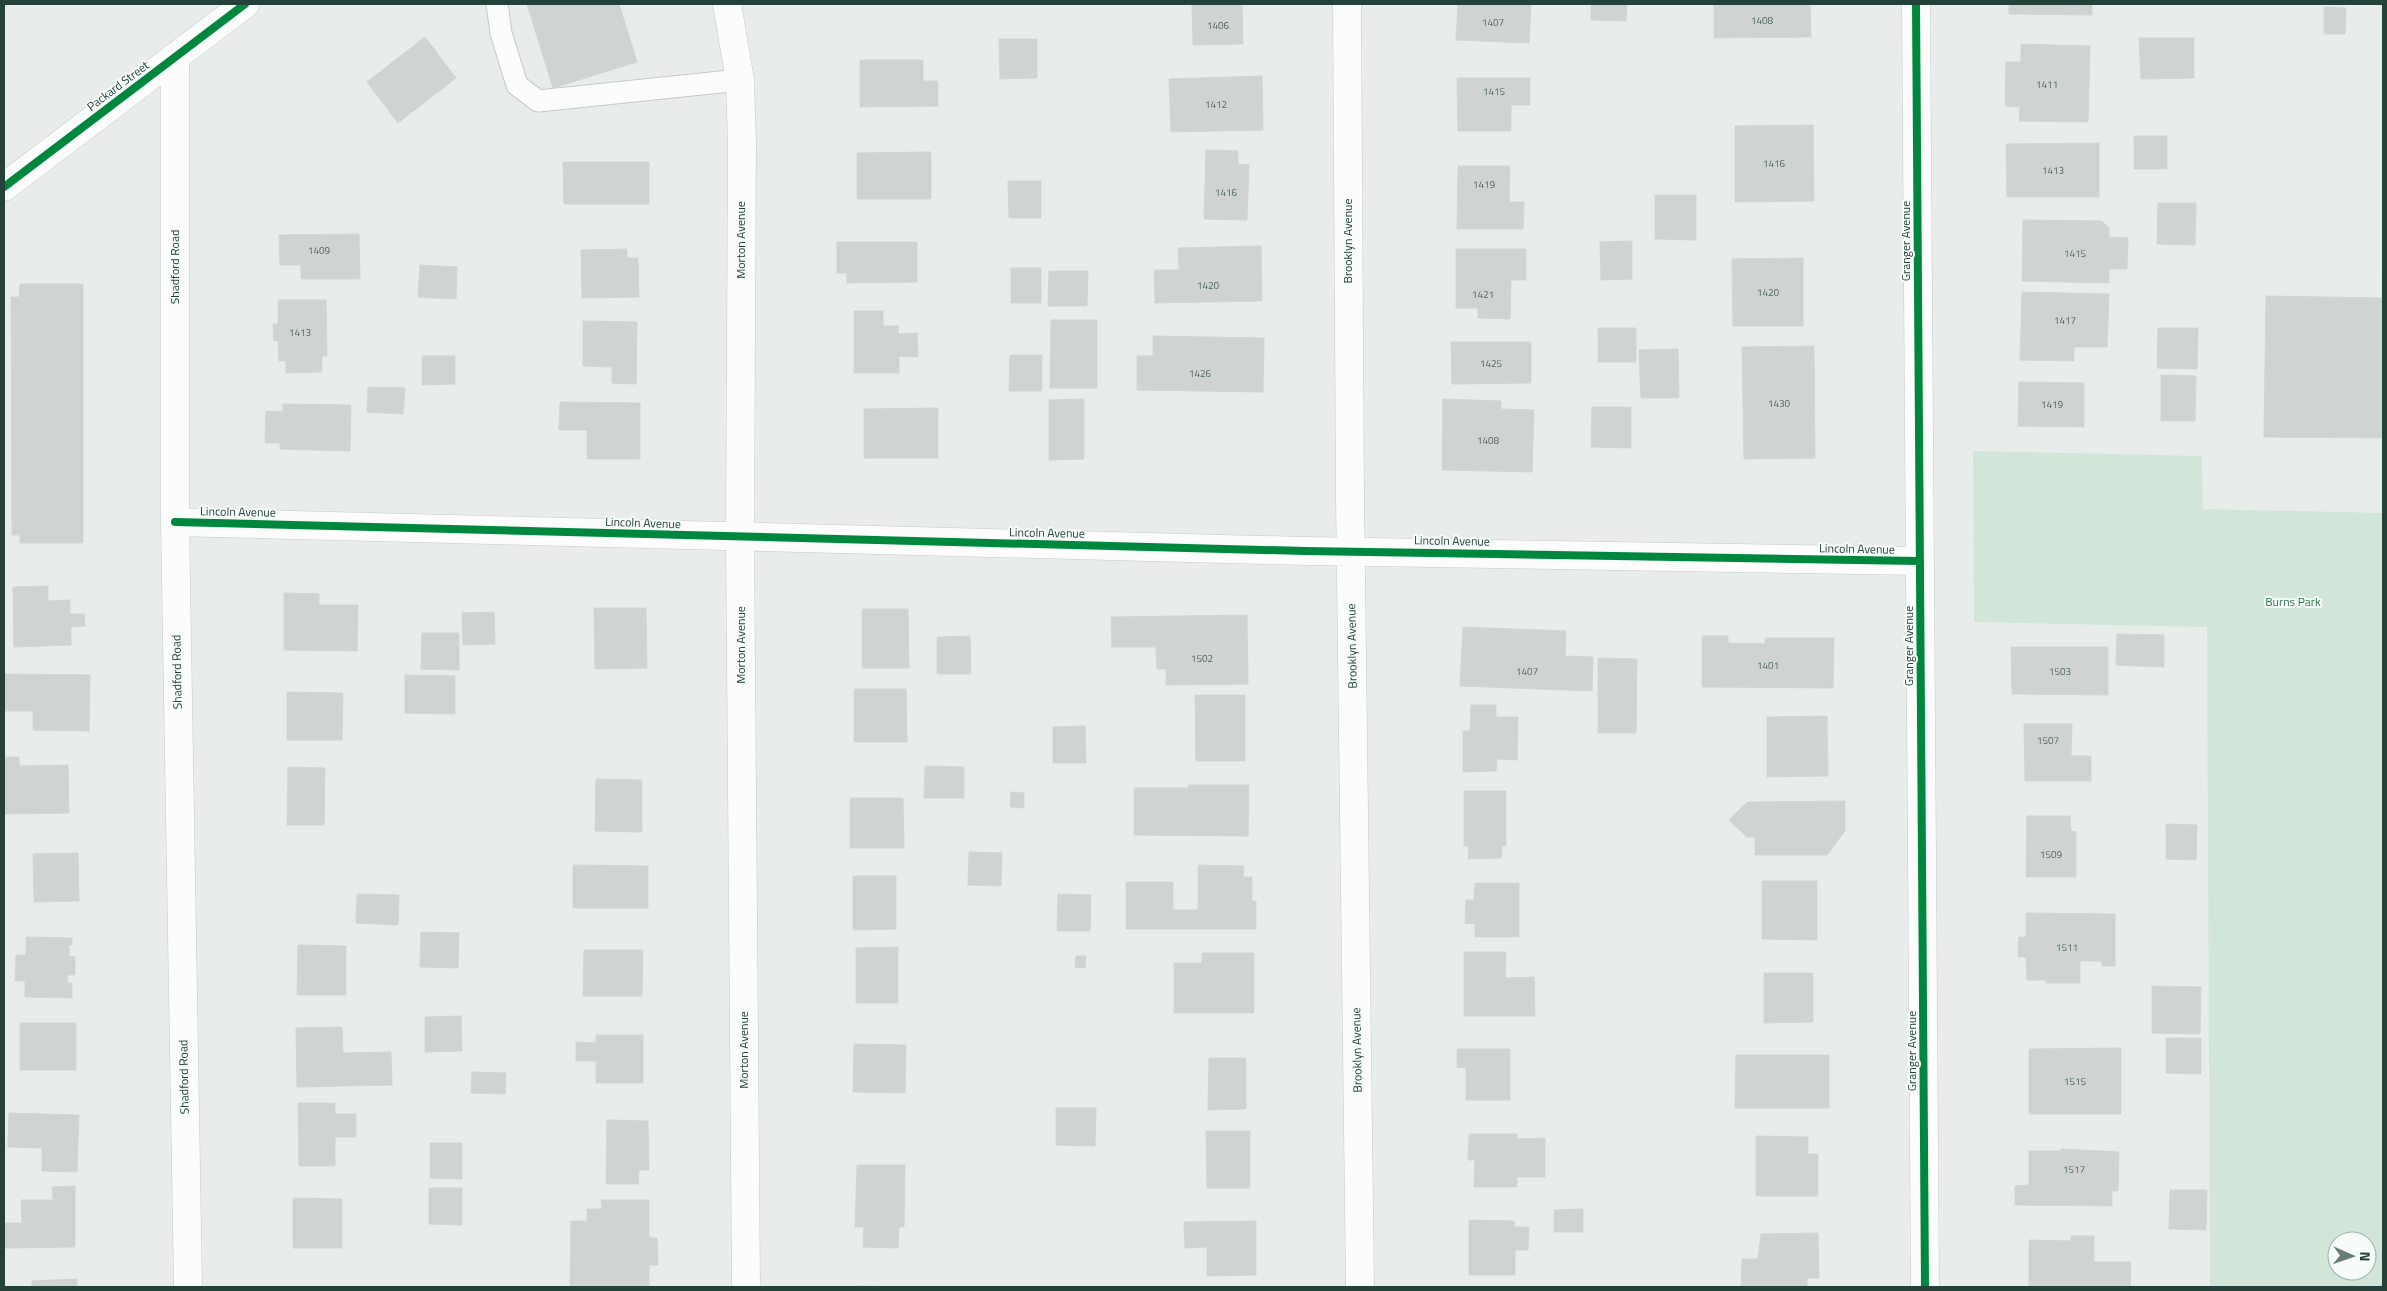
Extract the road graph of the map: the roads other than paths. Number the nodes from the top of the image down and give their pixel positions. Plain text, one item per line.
1 (245, 4) edge
2 (497, 4) edge
3 (727, 4) edge
4 (1347, 4) edge
5 (1916, 4) edge
6 (175, 57) junction
7 (740, 80) junction
8 (4, 187) edge
9 (175, 522) junction
10 (740, 537) junction
11 (1351, 550) junction
12 (1919, 560) junction
13 (188, 1287) edge
14 (746, 1287) edge
15 (1360, 1287) edge
16 (1925, 1287) edge

1 - 6 street, Packard Street
2 - 7 lane
3 - 7 street, Morton Avenue
4 - 11 street, Brooklyn Avenue
5 - 12 street, Granger Avenue
6 - 8 street, Packard Street
6 - 9 street, Shadford Road
7 - 10 street, Morton Avenue
9 - 10 street, Lincoln Avenue
9 - 13 street, Shadford Road
10 - 11 street, Lincoln Avenue
10 - 14 street, Morton Avenue
11 - 12 street, Lincoln Avenue
11 - 15 street, Brooklyn Avenue
12 - 16 street, Granger Avenue

